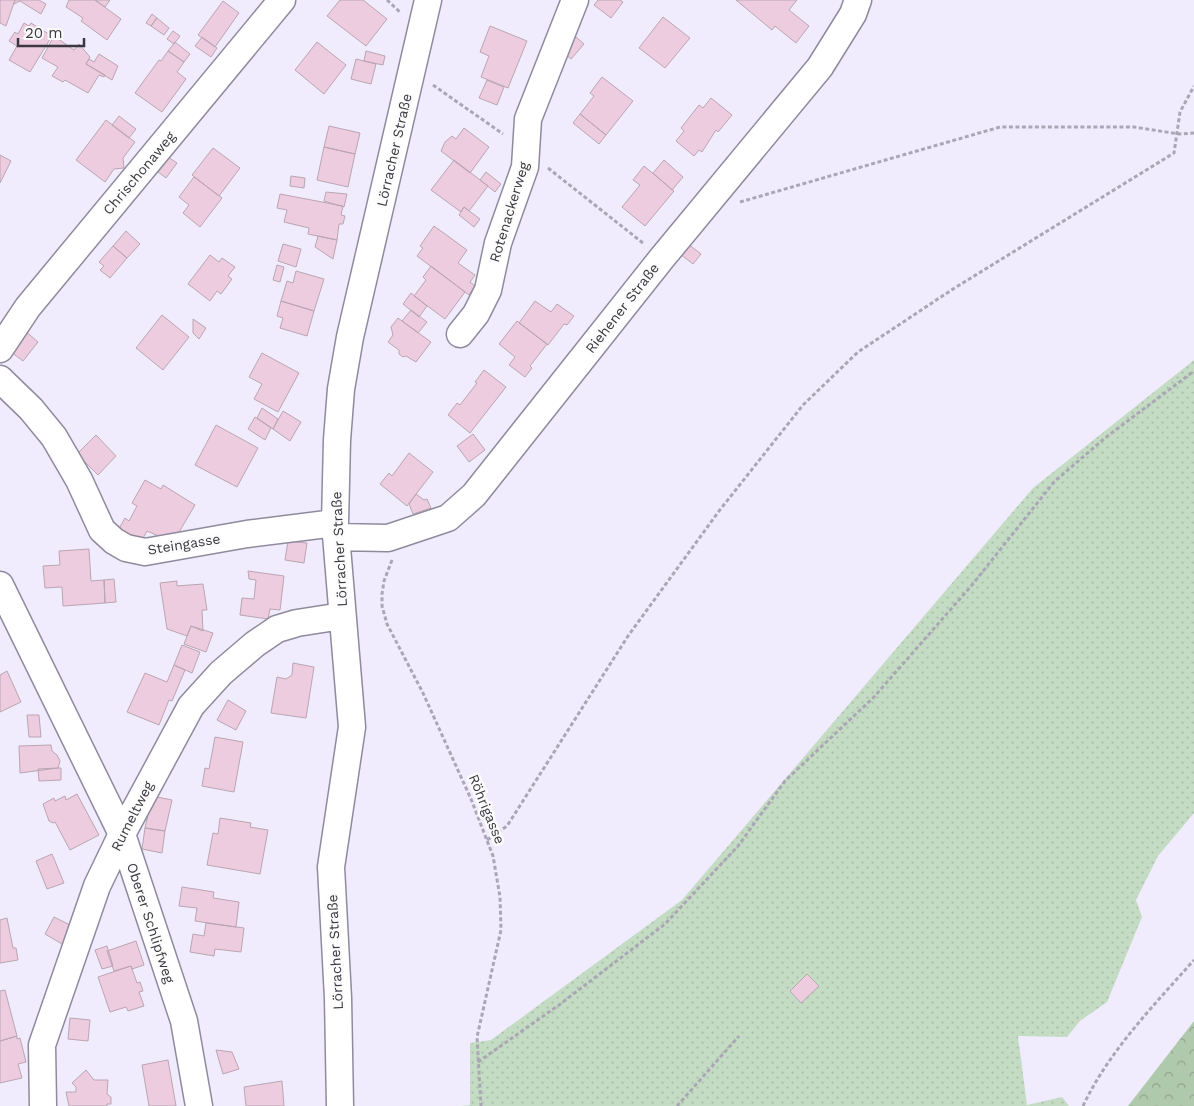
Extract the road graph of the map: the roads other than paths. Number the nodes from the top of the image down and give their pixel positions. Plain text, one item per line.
1 (282, 0) edge
2 (428, 0) edge
3 (575, 0) edge
4 (858, 0) edge
5 (460, 334) dead end
6 (0, 349) edge
7 (0, 379) edge
8 (335, 530) junction
9 (0, 585) edge
10 (342, 616) junction
11 (122, 834) junction
12 (42, 1106) edge
13 (199, 1106) edge
14 (340, 1106) edge

1 - 6 street, Chrischonaweg
2 - 8 street, Lörracher Straße
3 - 5 street, Rotenackerweg
4 - 8 street, Riehener Straße
7 - 8 street, Steingasse
8 - 10 street, Lörracher Straße
9 - 11 street, Oberer Schlipfweg
10 - 11 street, Rumeltweg
10 - 14 street, Lörracher Straße
11 - 12 street, Rumeltweg
11 - 13 street, Oberer Schlipfweg

